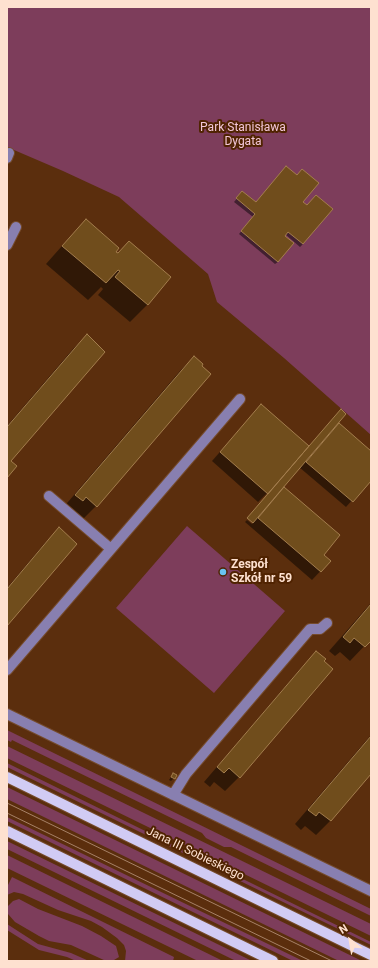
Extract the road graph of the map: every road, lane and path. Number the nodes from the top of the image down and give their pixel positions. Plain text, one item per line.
1 (16, 227) dead end
2 (7, 245) edge
3 (240, 399) dead end
4 (49, 496) dead end
5 (111, 549) junction
6 (327, 623) dead end
7 (7, 670) edge
8 (7, 714) edge
9 (7, 777) edge
10 (173, 795) junction
11 (7, 831) edge
12 (371, 891) edge
13 (371, 955) edge
14 (273, 961) edge

1 - 2 lane
3 - 5 lane
4 - 5 lane
5 - 7 lane
6 - 10 lane
8 - 10 lane
9 - 13 main road, Jana III Sobieskiego
10 - 12 lane
11 - 14 main road

